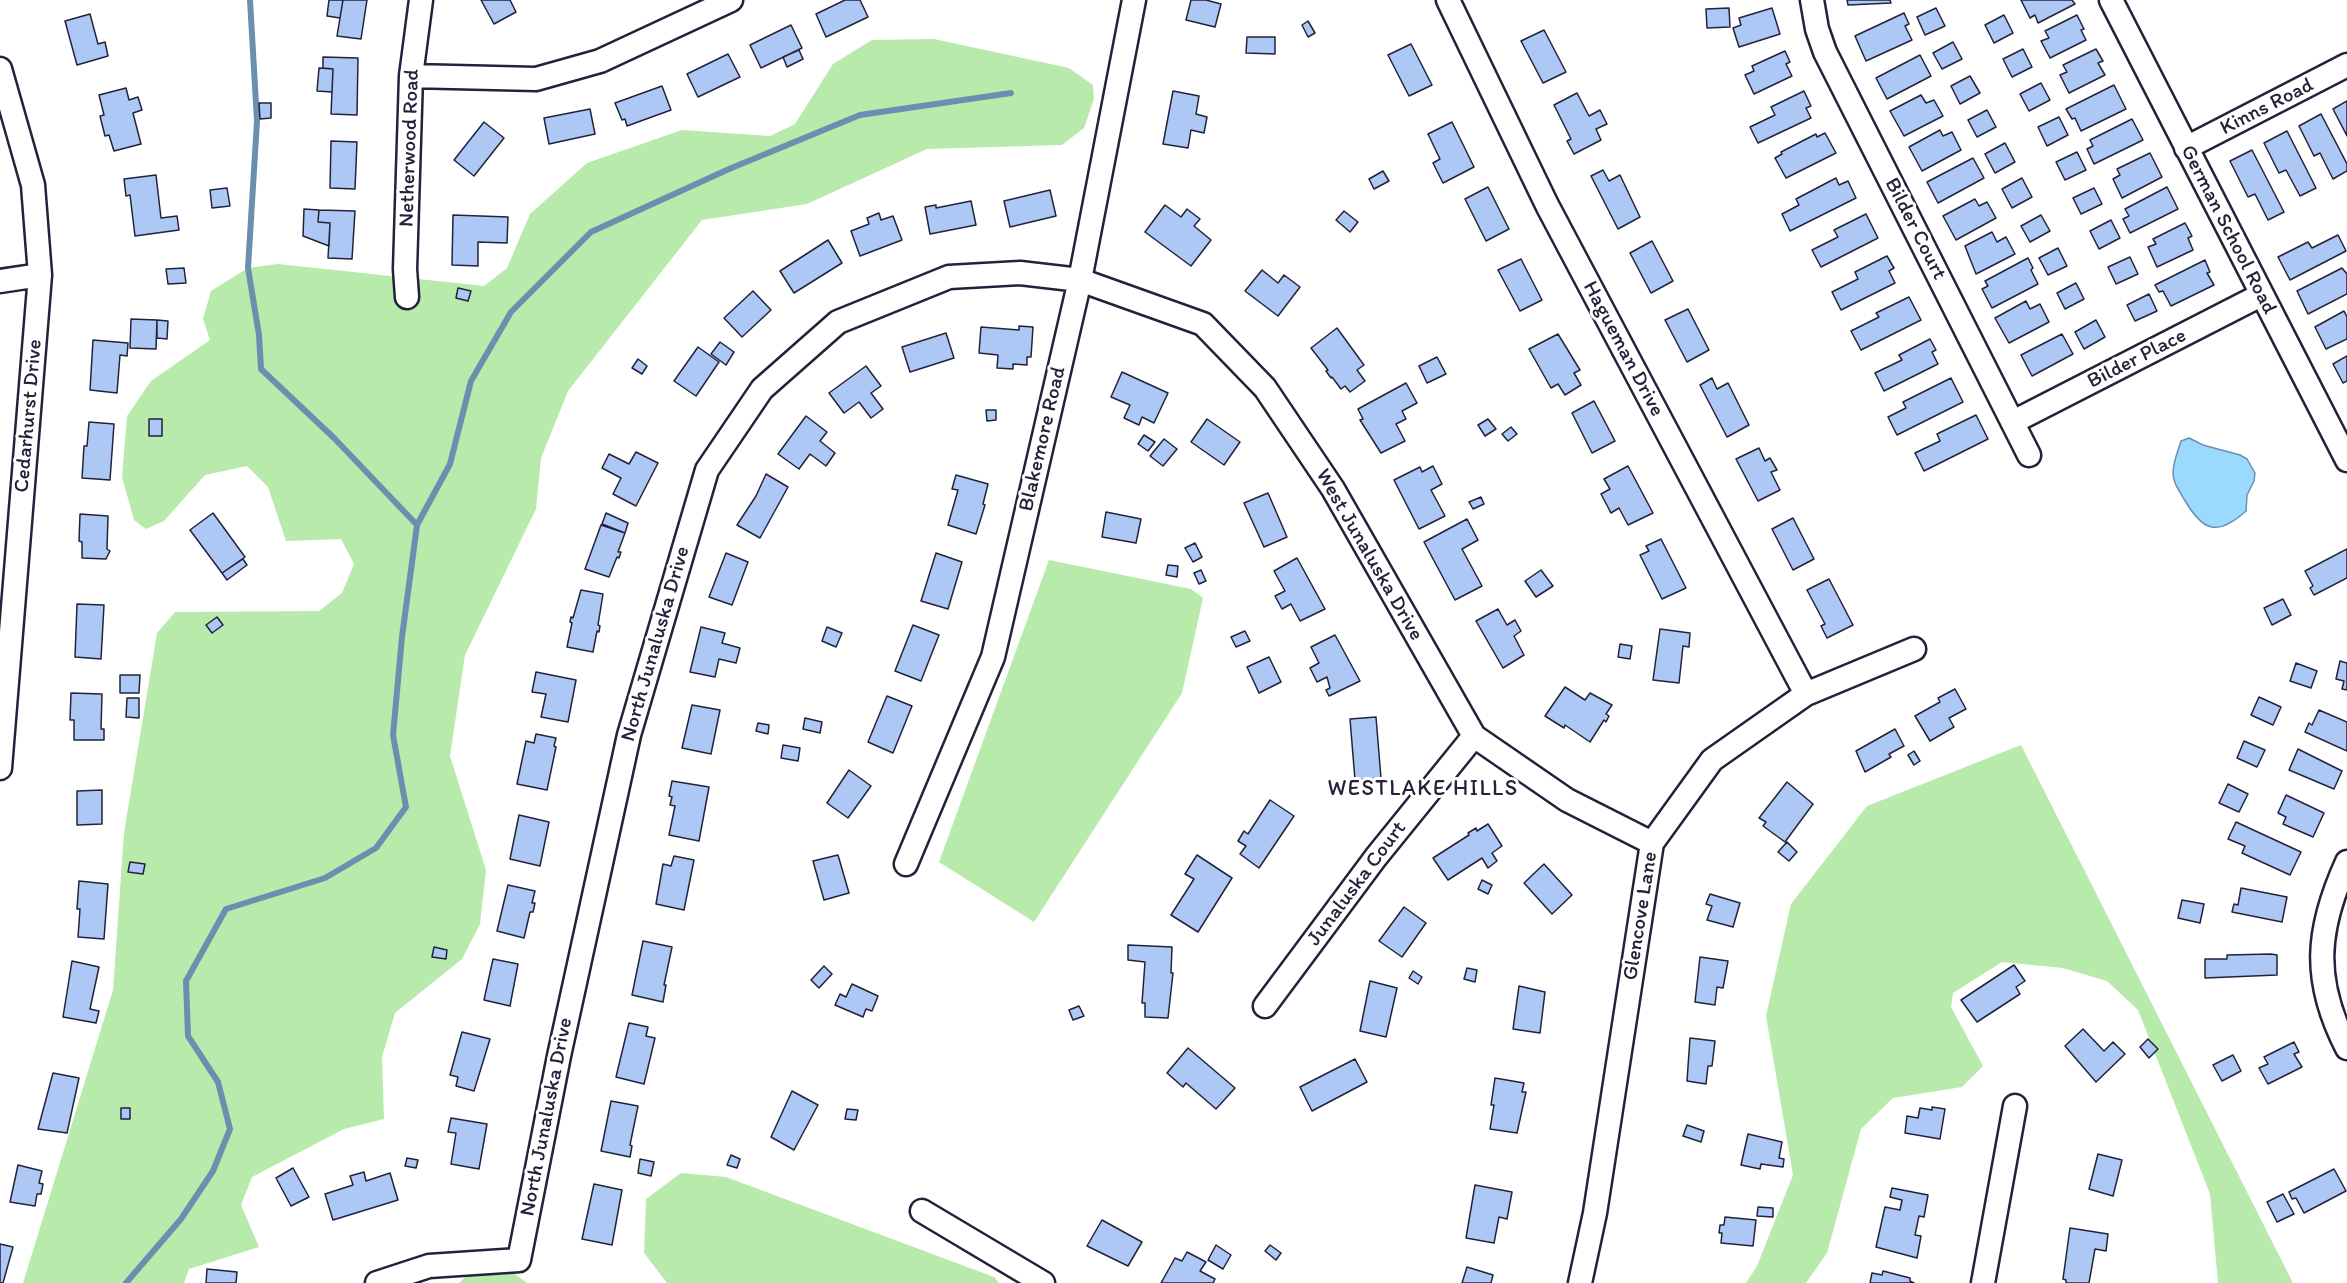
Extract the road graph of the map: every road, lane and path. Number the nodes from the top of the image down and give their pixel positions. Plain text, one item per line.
1 (421, 0) edge
2 (731, 0) edge
3 (1134, 0) edge
4 (1448, 0) edge
5 (1812, 0) edge
6 (2111, 0) edge
7 (2347, 65) edge
8 (0, 69) edge
9 (411, 76) junction
10 (2186, 148) junction
11 (40, 275) junction
12 (1080, 280) junction
13 (0, 281) edge
14 (2261, 295) junction
15 (407, 297) dead end
16 (2013, 422) junction
17 (2030, 455) dead end
18 (2347, 460) edge
19 (1914, 649) dead end
20 (1806, 693) junction
21 (1474, 736) junction
22 (0, 768) edge
23 (1652, 843) junction
24 (2347, 862) edge
25 (906, 864) dead end
26 (1265, 1006) dead end
27 (2347, 1048) edge
28 (2015, 1106) dead end
29 (922, 1210) dead end
30 (377, 1283) edge
31 (1043, 1283) edge
32 (1580, 1283) edge
33 (1983, 1283) edge

1 - 9 street, Netherwood Road
2 - 9 street
3 - 12 street, Blakemore Road
4 - 20 street, Hagueman Drive
5 - 16 street, Bilder Court
6 - 10 street, German School Road
7 - 10 street, Kinns Road
8 - 11 street, Cedarhurst Drive
9 - 15 street, Netherwood Road
10 - 14 street, German School Road
11 - 13 street
11 - 22 street, Cedarhurst Drive
12 - 21 street, West Junaluska Drive
12 - 25 street, Blakemore Road
12 - 30 street, North Junaluska Drive
14 - 16 street, Bilder Place
14 - 18 street, German School Road
16 - 17 street, Bilder Court
19 - 20 street, Glencove Lane
20 - 23 street, Glencove Lane
21 - 23 street, West Junaluska Drive
21 - 26 street, Junaluska Court
23 - 32 street, Glencove Lane
24 - 27 street
28 - 33 street
29 - 31 street

